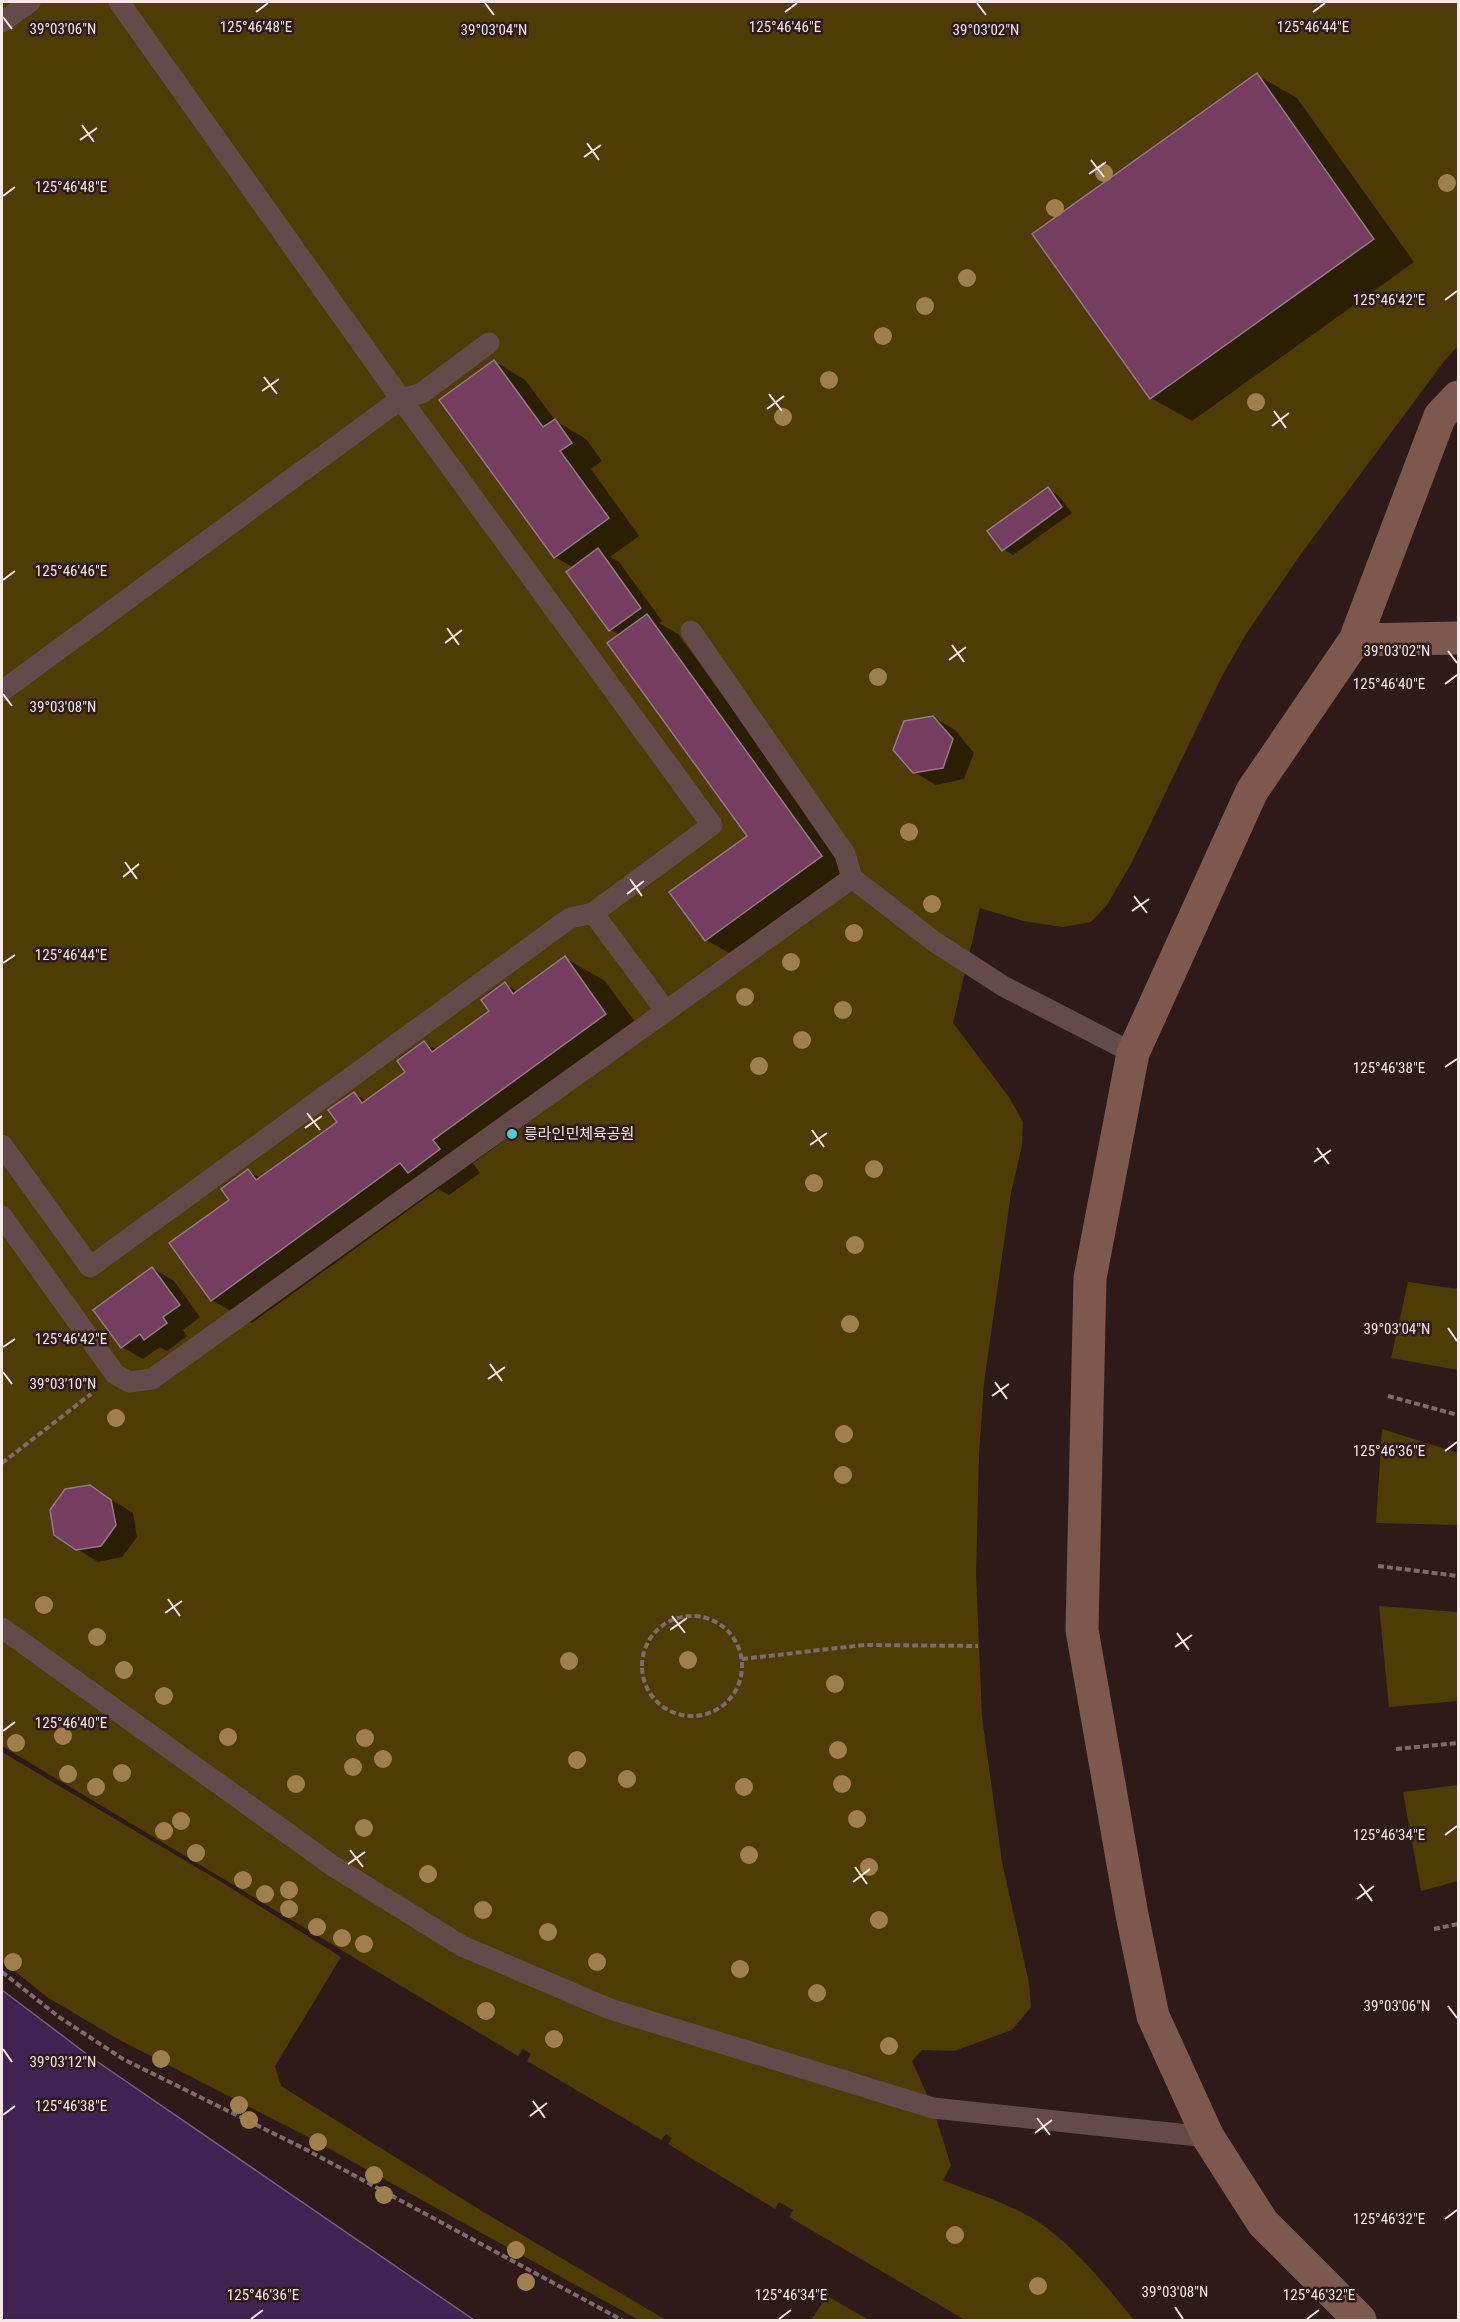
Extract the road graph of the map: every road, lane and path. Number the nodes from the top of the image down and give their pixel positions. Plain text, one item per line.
1 (30, 2) edge
2 (119, 2) edge
3 (2, 22) edge
4 (489, 343) dead end
5 (1458, 397) edge
6 (401, 399) junction
7 (691, 631) dead end
8 (1458, 638) edge
9 (1355, 640) junction
10 (2, 691) edge
11 (852, 878) junction
12 (593, 912) junction
13 (666, 1011) junction
14 (1133, 1053) junction
15 (2, 1145) edge
16 (2, 1216) edge
17 (115, 1374) junction
18 (1388, 1396) dead end
19 (1458, 1415) edge
20 (2, 1463) edge
21 (1378, 1566) dead end
22 (1458, 1576) edge
23 (2, 1628) edge
24 (978, 1646) dead end
25 (742, 1659) junction
26 (1458, 1743) edge
27 (1396, 1749) dead end
28 (1458, 1924) edge
29 (1434, 1929) dead end
30 (2, 1972) edge
31 (1208, 2137) junction
32 (622, 2320) edge
33 (1360, 2320) edge

1 - 3 lane
2 - 6 lane
4 - 6 lane
5 - 9 street
6 - 10 lane
6 - 12 lane
7 - 11 lane
8 - 9 street
9 - 14 street
11 - 13 lane
11 - 14 lane
12 - 13 lane
12 - 15 lane
13 - 17 lane
14 - 31 street
16 - 17 lane
17 - 20 path
18 - 19 path
21 - 22 path
23 - 31 lane
24 - 25 path
25 - 25 path
26 - 27 path
28 - 29 path
30 - 32 path
31 - 33 street

